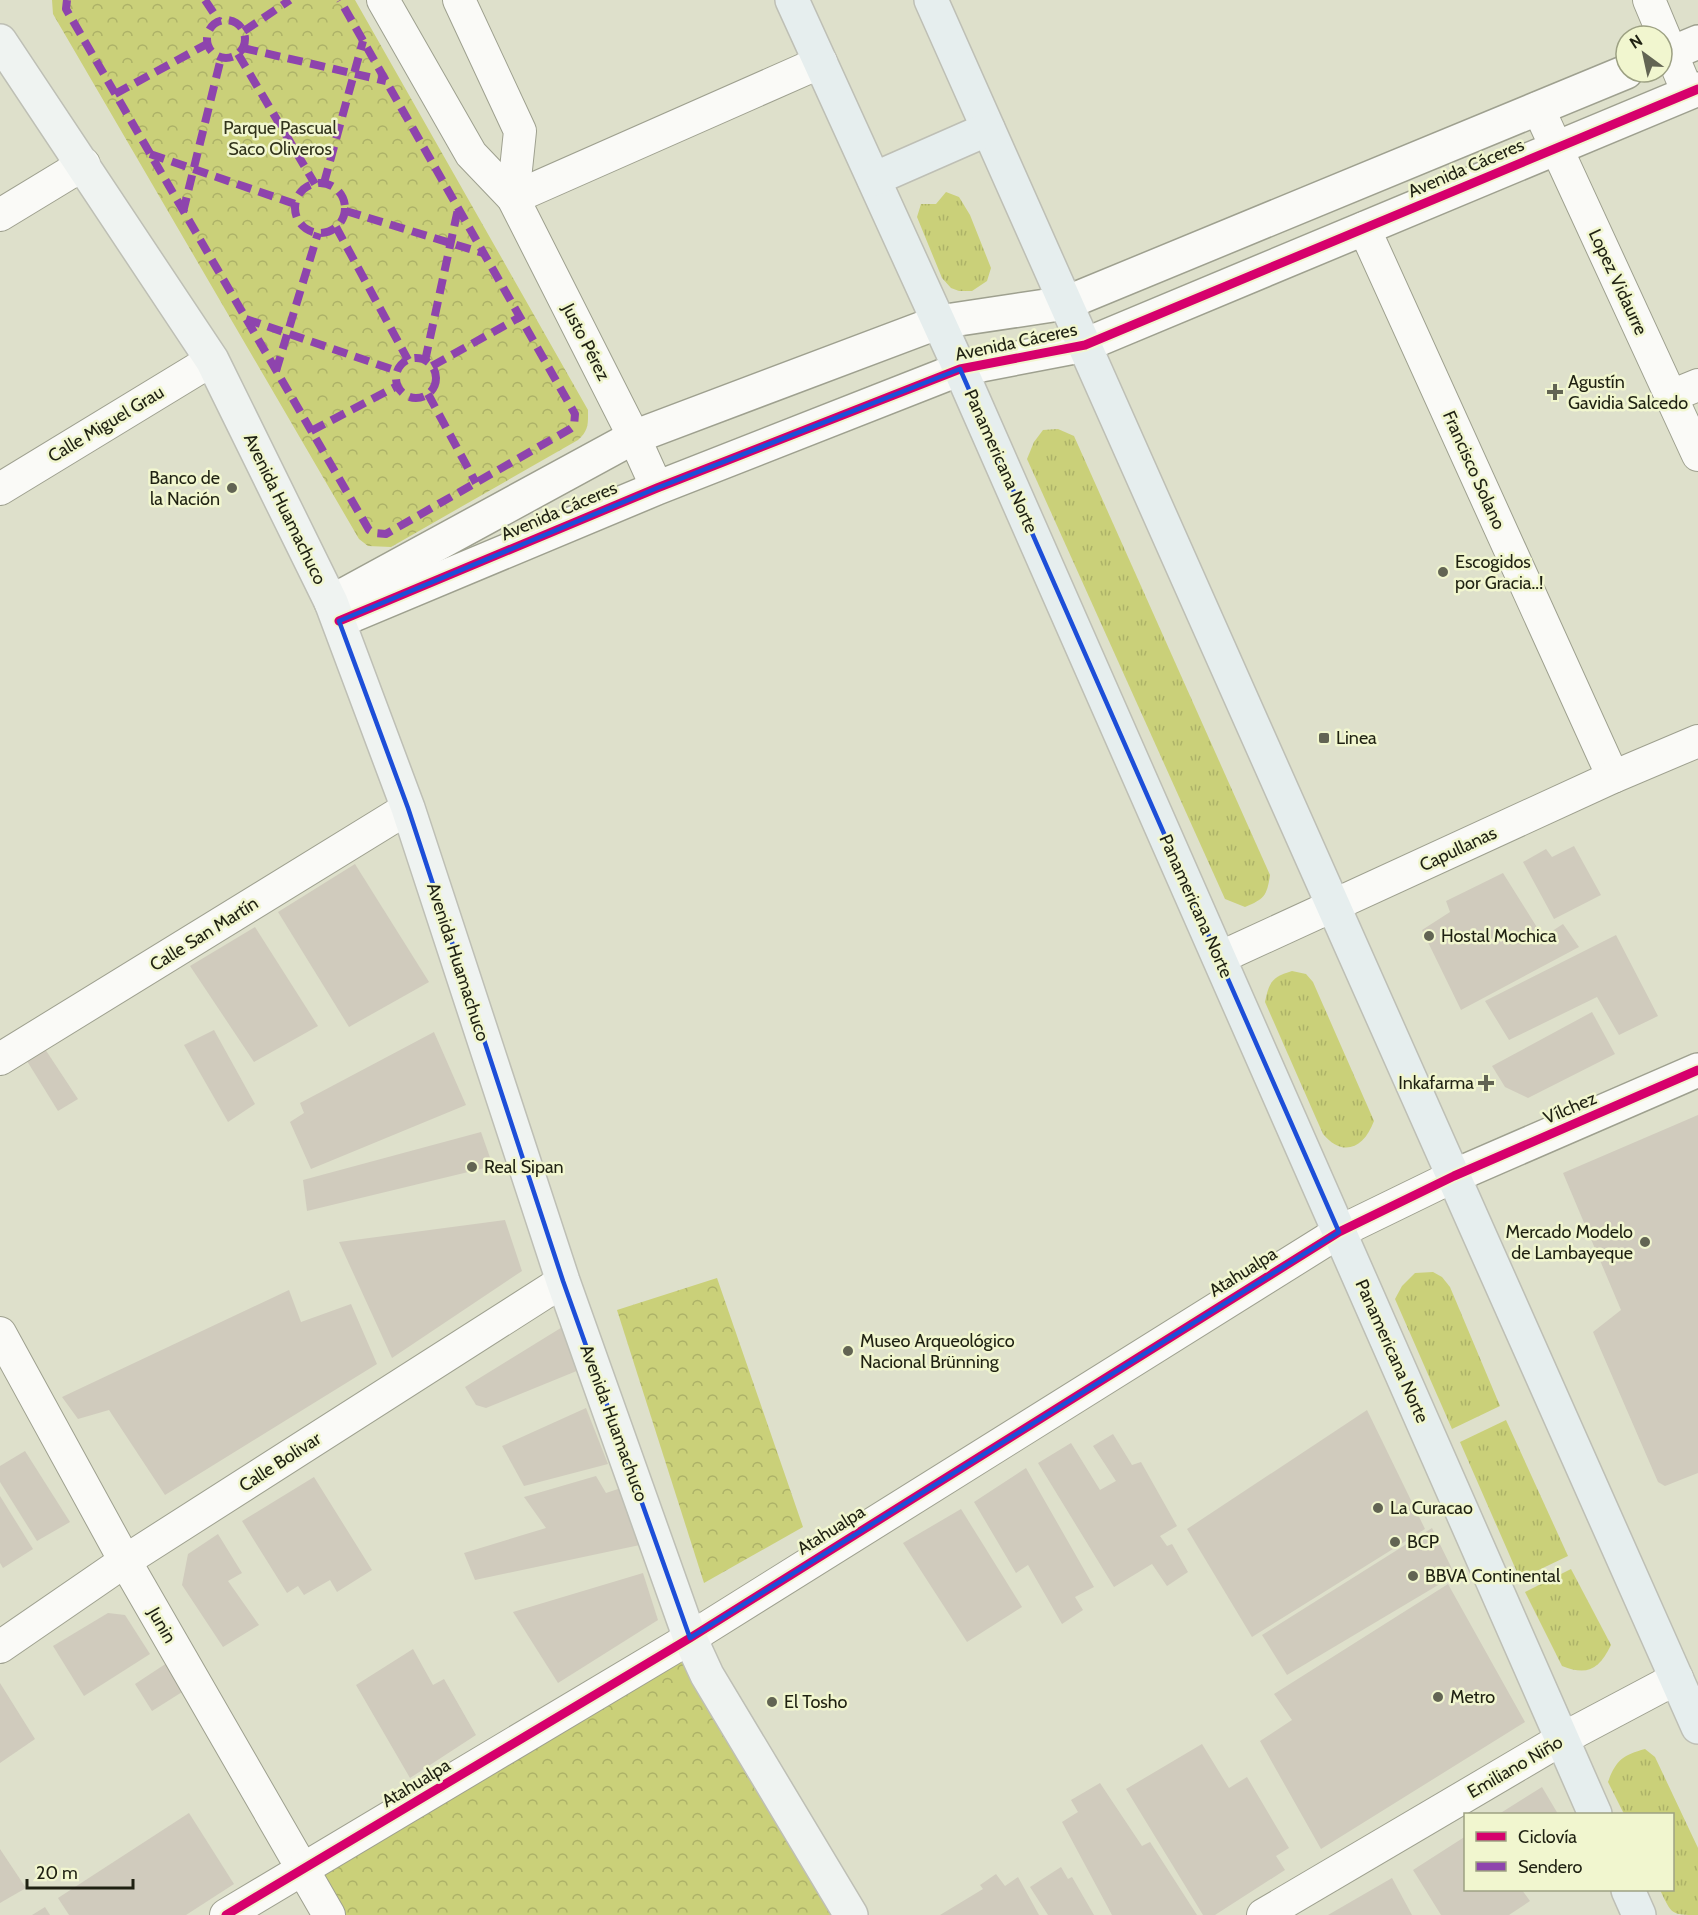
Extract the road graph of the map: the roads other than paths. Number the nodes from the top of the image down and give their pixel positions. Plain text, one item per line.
1 (383, 0) edge
2 (459, 0) edge
3 (792, 0) edge
4 (931, 0) edge
5 (1649, 0) edge
6 (0, 41) edge
7 (1677, 51) edge
8 (821, 62) junction
9 (1614, 77) edge
10 (1693, 91) edge
11 (1538, 108) junction
12 (988, 129) junction
13 (1556, 148) junction
14 (84, 164) junction
15 (874, 179) junction
16 (513, 198) junction
17 (0, 215) edge
18 (1364, 228) junction
19 (1066, 303) junction
20 (939, 322) junction
21 (1085, 345) junction
22 (212, 360) junction
23 (960, 369) junction
24 (1685, 391) edge
25 (634, 437) junction
26 (1698, 455) edge
27 (657, 488) junction
28 (0, 489) edge
29 (335, 612) junction
30 (1698, 741) edge
31 (1613, 777) junction
32 (408, 808) junction
33 (1334, 906) junction
34 (1219, 958) junction
35 (0, 1059) edge
36 (1698, 1070) edge
37 (1454, 1176) junction
38 (1339, 1232) junction
39 (562, 1281) junction
40 (0, 1333) edge
41 (125, 1561) junction
42 (690, 1638) junction
43 (0, 1647) edge
44 (1677, 1678) junction
45 (1698, 1727) edge
46 (1562, 1739) junction
47 (1594, 1813) edge
48 (302, 1870) junction
49 (1628, 1891) edge
50 (226, 1915) edge
51 (329, 1915) edge
52 (851, 1915) edge
53 (1263, 1915) edge
54 (1639, 1915) edge

1 - 16 street, Justo Pérez
2 - 16 street
3 - 8 highway, Panamericana Norte
4 - 12 highway
5 - 7 street
6 - 14 main road, Avenida Huamachuco
7 - 10 street
8 - 15 highway, Panamericana Norte
8 - 16 street
9 - 11 street, Avenida Cáceres
10 - 13 street, Avenida Cáceres
11 - 13 street, Lopez Vidaurre
11 - 19 street, Avenida Cáceres
12 - 15 highway
12 - 19 highway
13 - 18 street, Avenida Cáceres
13 - 24 street, Lopez Vidaurre
14 - 17 street
14 - 22 main road, Avenida Huamachuco
15 - 20 highway, Panamericana Norte
16 - 25 street, Justo Pérez
18 - 21 street, Avenida Cáceres
18 - 31 street, Francisco Solano
19 - 20 street, Avenida Cáceres
19 - 21 highway
20 - 23 highway, Panamericana Norte
20 - 25 street, Avenida Cáceres
21 - 23 street, Avenida Cáceres
21 - 33 highway
22 - 28 street, Calle Miguel Grau
22 - 29 main road, Avenida Huamachuco
23 - 27 street, Avenida Cáceres
23 - 34 highway, Panamericana Norte
24 - 26 street, Lopez Vidaurre
25 - 27 street, Justo Pérez
25 - 29 street, Avenida Cáceres
27 - 29 street, Avenida Cáceres
29 - 32 main road, Avenida Huamachuco
30 - 31 street, Capullanas
31 - 33 street, Capullanas
32 - 35 street, Calle San Martín
32 - 39 main road, Avenida Huamachuco
33 - 34 street, Capullanas
33 - 37 highway
34 - 38 highway, Panamericana Norte
36 - 37 street, Vílchez
37 - 38 street, Atahualpa
37 - 44 highway
38 - 42 street, Atahualpa
38 - 46 highway, Panamericana Norte
39 - 41 street, Calle Bolivar
39 - 42 main road, Avenida Huamachuco
40 - 41 street, Junin
41 - 43 street, Calle Bolivar
41 - 48 street, Junin
42 - 48 street, Atahualpa
42 - 52 main road, Avenida Huamachuco
44 - 45 highway
44 - 46 street, Emiliano Niño
46 - 47 highway, Panamericana Norte
46 - 53 street, Emiliano Niño
48 - 50 street, Atahualpa
48 - 51 street, Junin
49 - 54 highway

